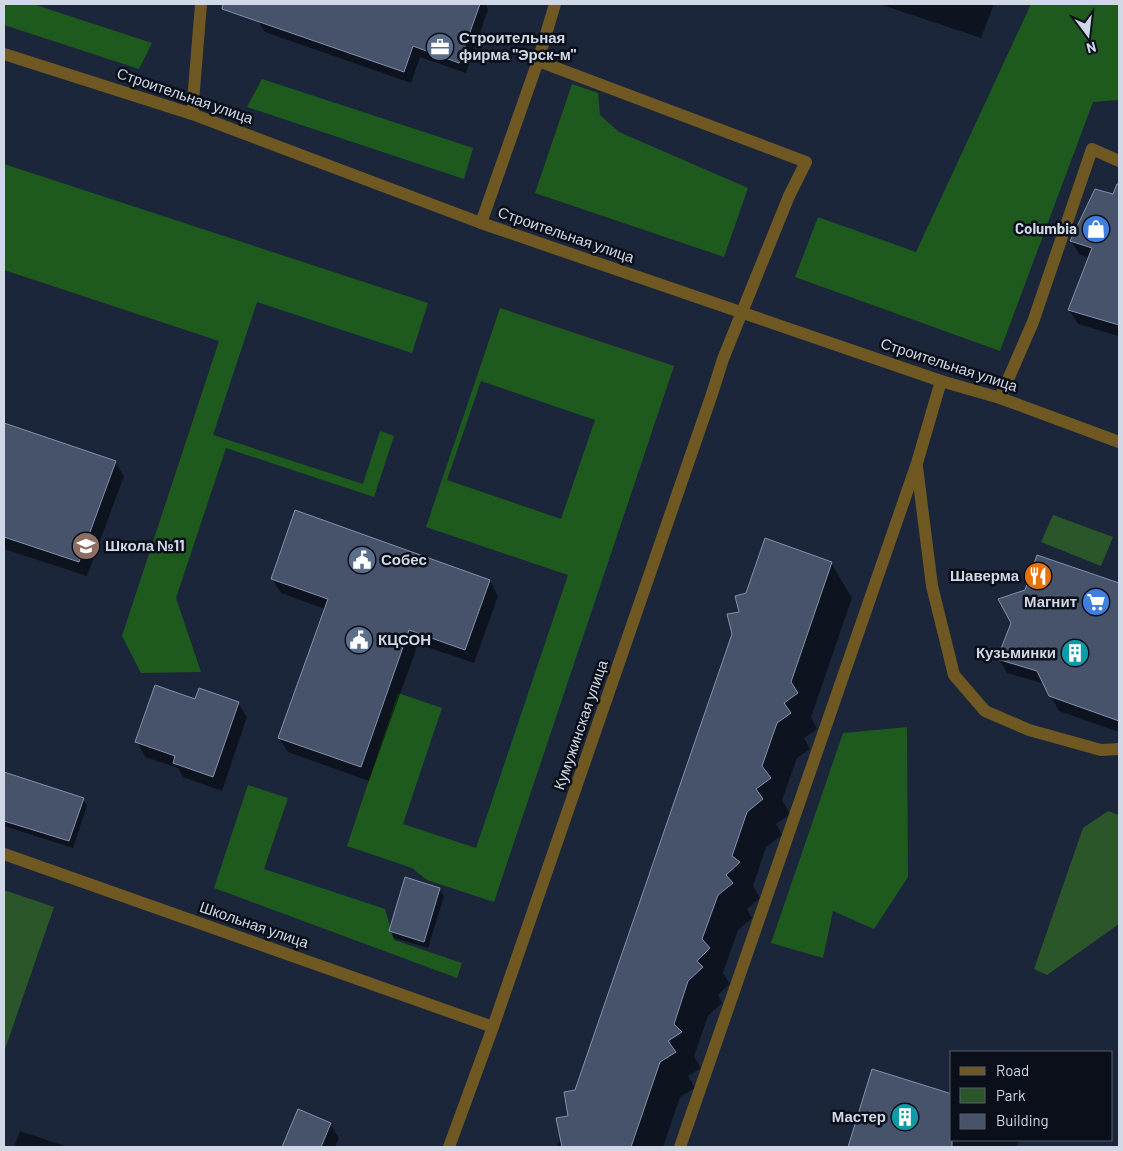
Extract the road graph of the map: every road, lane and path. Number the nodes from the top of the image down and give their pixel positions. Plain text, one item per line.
1 (201, 4) edge
2 (555, 4) edge
3 (4, 54) edge
4 (538, 60) junction
5 (192, 114) junction
6 (1119, 161) edge
7 (481, 223) junction
8 (742, 312) junction
9 (941, 381) junction
10 (1000, 398) junction
11 (1119, 442) edge
12 (917, 463) junction
13 (1119, 749) edge
14 (4, 854) edge
15 (493, 1027) junction
16 (449, 1147) edge
17 (680, 1147) edge

1 - 5 street
2 - 4 street
3 - 5 street, Строительная улица
4 - 7 street
4 - 8 street, Кумужинская улица
5 - 7 street, Строительная улица
6 - 10 street
7 - 8 street, Строительная улица
8 - 9 street, Строительная улица
8 - 15 street, Кумужинская улица
9 - 10 street, Строительная улица
9 - 12 street
10 - 11 street, Строительная улица
12 - 13 street
12 - 17 street
14 - 15 street, Школьная улица
15 - 16 street, Кумужинская улица

